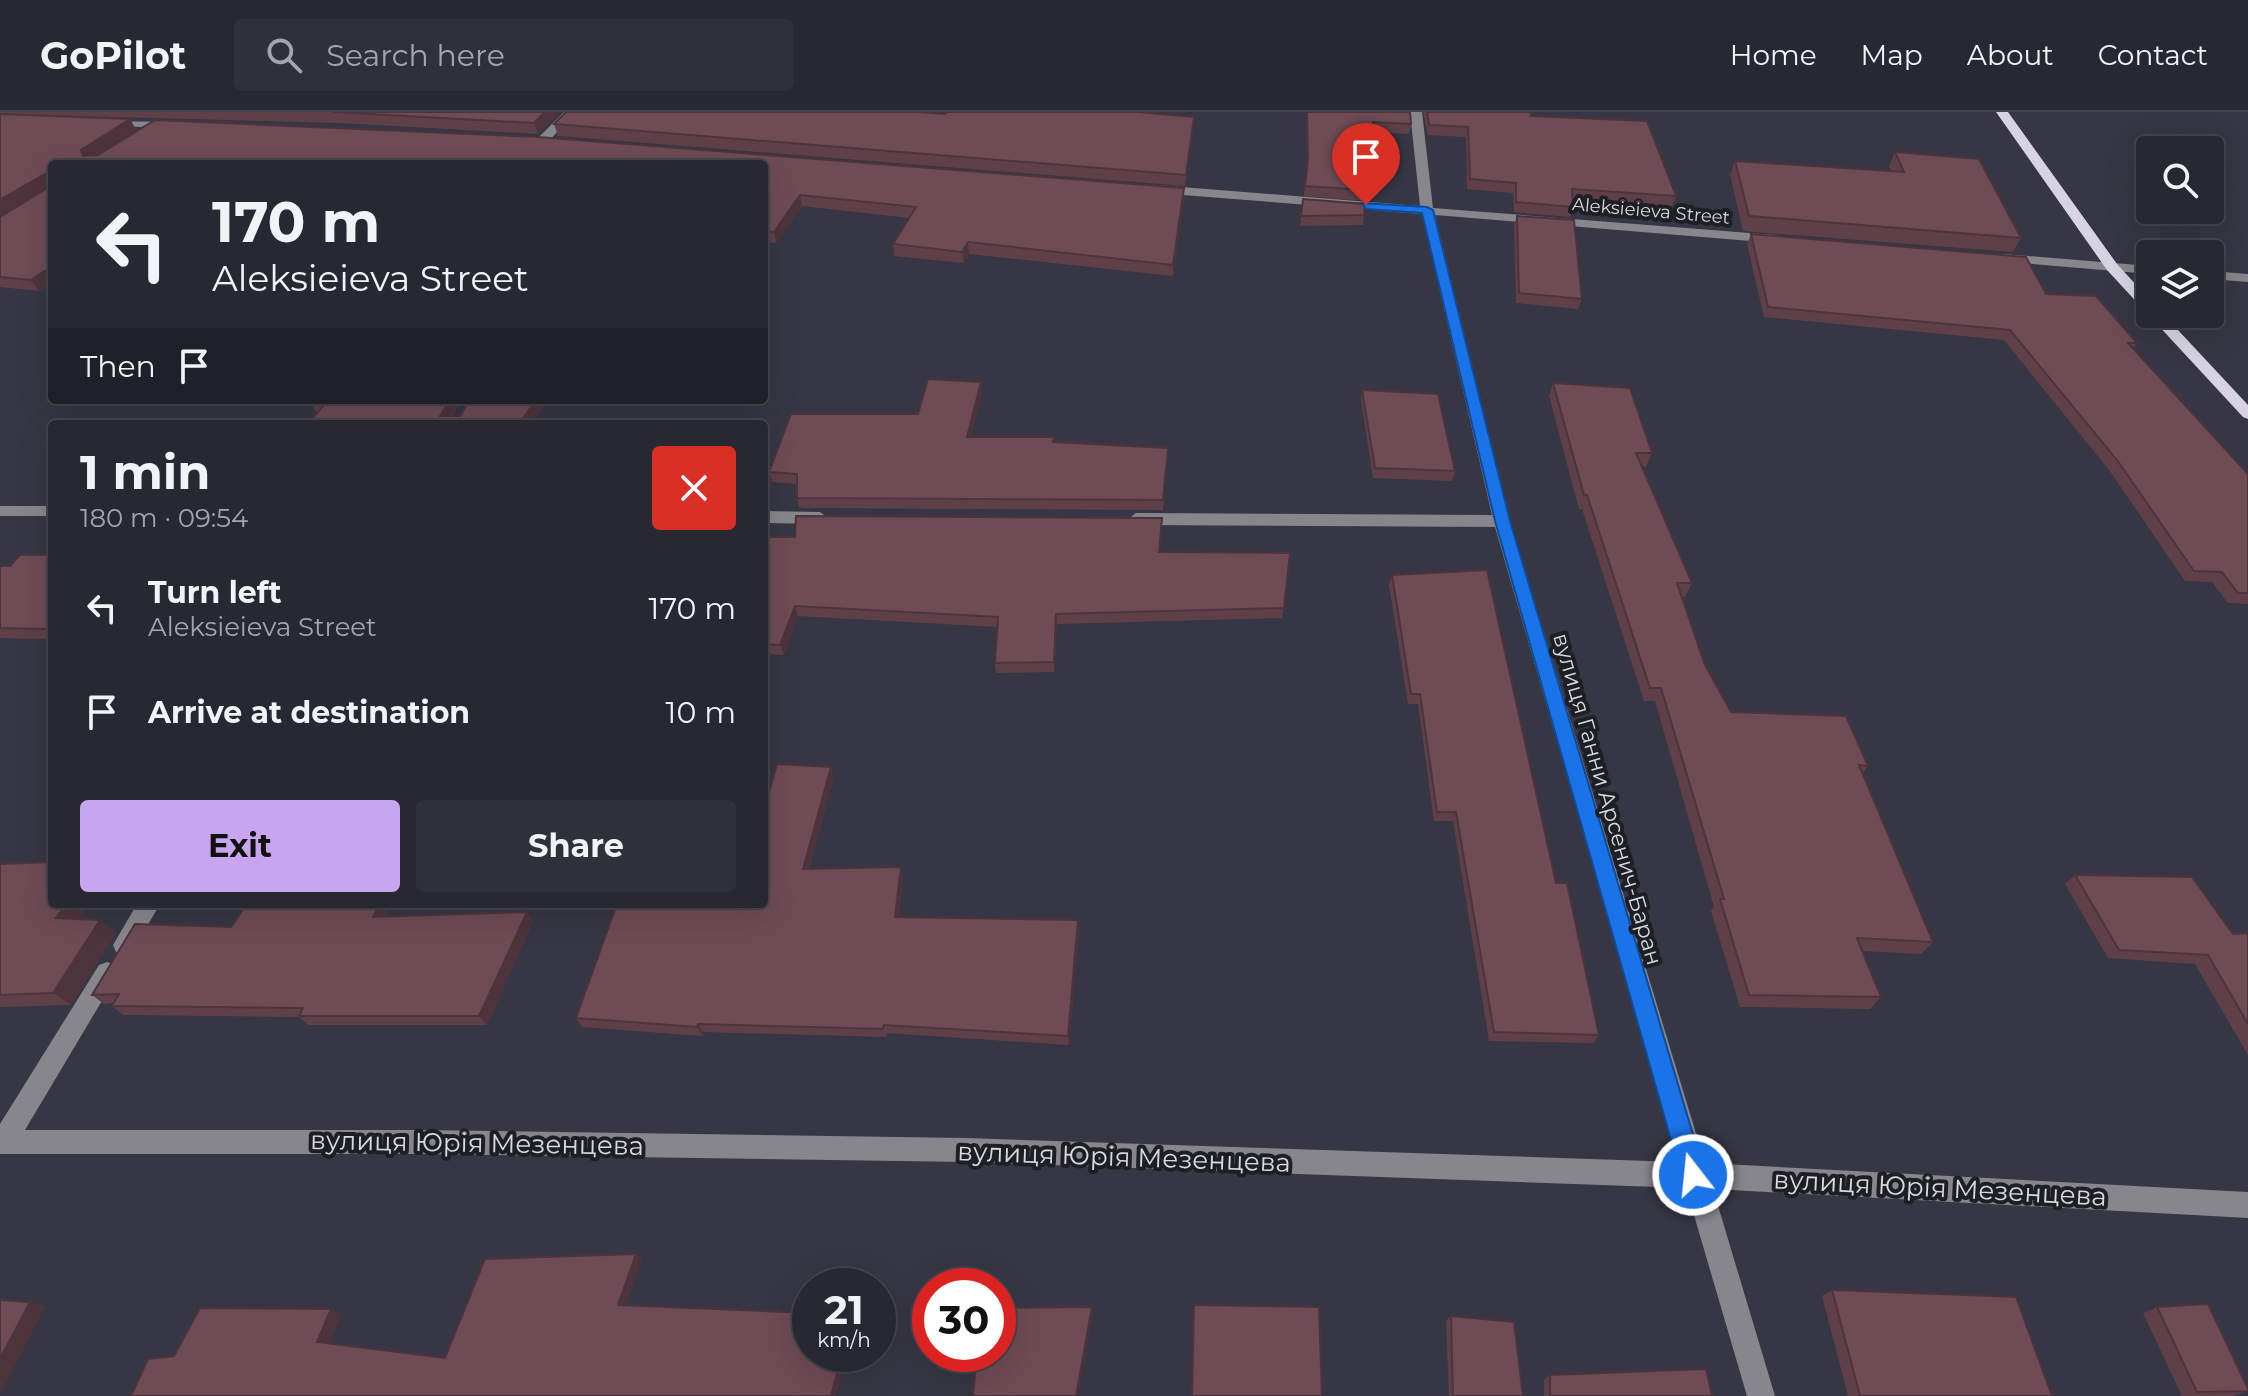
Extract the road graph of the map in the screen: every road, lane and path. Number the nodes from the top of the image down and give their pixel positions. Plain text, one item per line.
1 (570, 112) edge
2 (1416, 112) edge
3 (2002, 112) edge
4 (94, 123) edge
5 (157, 125) junction
6 (191, 126) edge
7 (133, 141) edge
8 (526, 141) edge
9 (542, 141) junction
10 (557, 143) edge
11 (1141, 187) edge
12 (1427, 210) junction
13 (1792, 241) edge
14 (1990, 257) edge
15 (2112, 267) junction
16 (2136, 269) edge
17 (2224, 276) edge
18 (2248, 278) edge
19 (2136, 293) edge
20 (2168, 328) edge
21 (2248, 414) edge
22 (0, 511) edge
23 (48, 511) edge
24 (768, 517) edge
25 (839, 518) edge
26 (1120, 519) edge
27 (1502, 521) junction
28 (147, 908) edge
29 (2, 1142) edge
30 (1693, 1175) junction
31 (2248, 1205) edge
32 (1761, 1396) edge

1 - 9 street
2 - 12 street, вулиця Ганни Арсенич-Баран
3 - 15 main road
4 - 5 street
5 - 6 street
5 - 7 street
8 - 9 street
9 - 10 street
11 - 12 street, Aleksieieva Street
12 - 13 street, Aleksieieva Street
12 - 27 street, вулиця Ганни Арсенич-Баран
14 - 15 street
15 - 16 street
15 - 19 main road
17 - 18 street
20 - 21 main road
22 - 23 street
24 - 25 street
26 - 27 street
27 - 30 street, вулиця Ганни Арсенич-Баран
28 - 29 street
29 - 30 street, вулиця Юрія Мезенцева
30 - 31 street, вулиця Юрія Мезенцева
30 - 32 street, вулиця Ганни Арсенич-Баран

